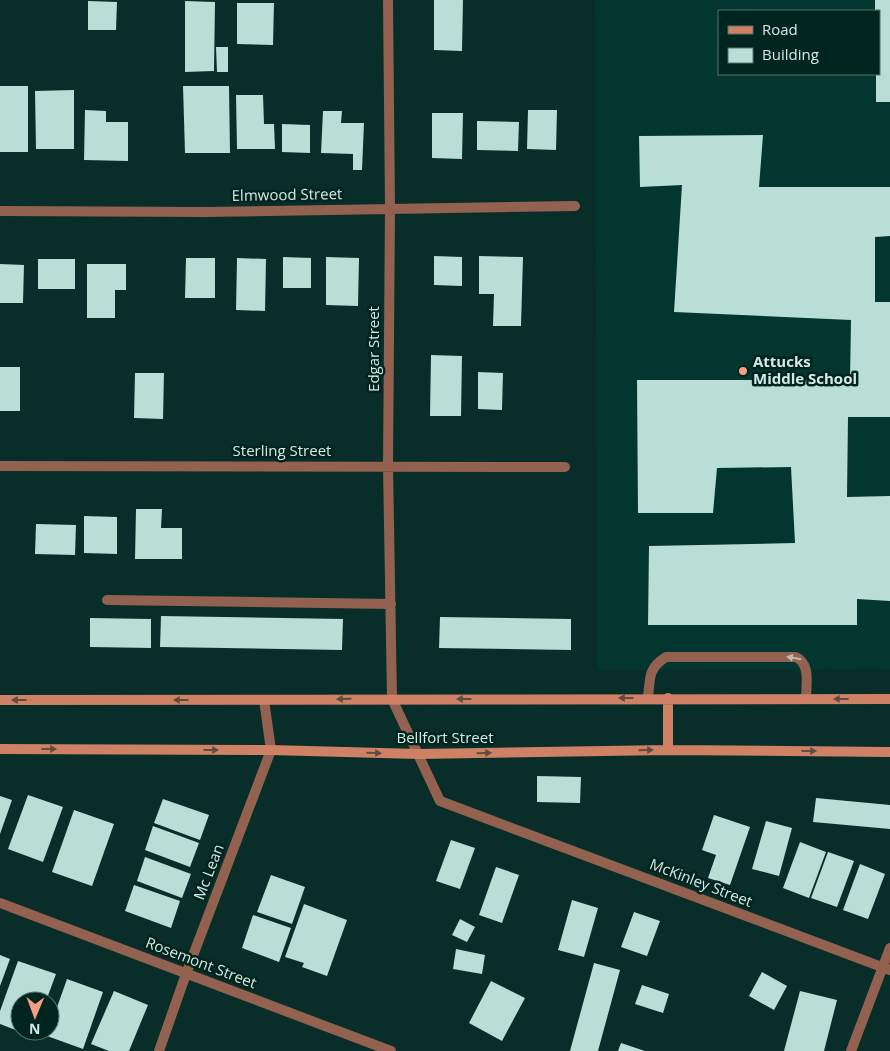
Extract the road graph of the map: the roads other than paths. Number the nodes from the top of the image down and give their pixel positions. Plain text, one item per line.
1 (388, 0) edge
2 (575, 206) dead end
3 (390, 208) junction
4 (0, 211) edge
5 (0, 466) edge
6 (388, 466) junction
7 (564, 467) dead end
8 (107, 600) dead end
9 (391, 604) junction
10 (648, 698) junction
11 (668, 698) junction
12 (806, 698) junction
13 (392, 699) junction
14 (890, 699) edge
15 (0, 700) edge
16 (264, 700) junction
17 (0, 749) edge
18 (271, 750) junction
19 (668, 750) junction
20 (890, 752) edge
21 (418, 754) junction
22 (0, 903) edge
23 (890, 948) edge
24 (887, 969) edge
25 (186, 974) junction
26 (159, 1051) edge
27 (391, 1051) edge
28 (851, 1051) edge

1 - 3 street, Edgar Street
2 - 3 street, Elmwood Street
3 - 4 street, Elmwood Street
3 - 6 street, Edgar Street
5 - 6 street, Sterling Street
6 - 7 street, Sterling Street
6 - 9 street, Edgar Street
8 - 9 street
9 - 13 street, Edgar Street
10 - 11 main road
12 -> 10 street
10 -> 13 main road
11 - 12 main road
11 - 19 main road
14 -> 12 main road
13 -> 16 main road
13 - 21 street, McKinley Street
16 -> 15 main road
16 - 18 street, Mc Lean
17 -> 18 main road, Bellfort Street
18 -> 21 main road, Bellfort Street
18 - 25 street, Mc Lean
19 -> 20 main road, Bellfort Street
21 -> 19 main road, Bellfort Street
21 - 24 street, McKinley Street
22 - 25 street, Rosemont Street
23 - 24 street
24 - 28 street
25 - 26 street, Mc Lean
25 - 27 street, Rosemont Street

